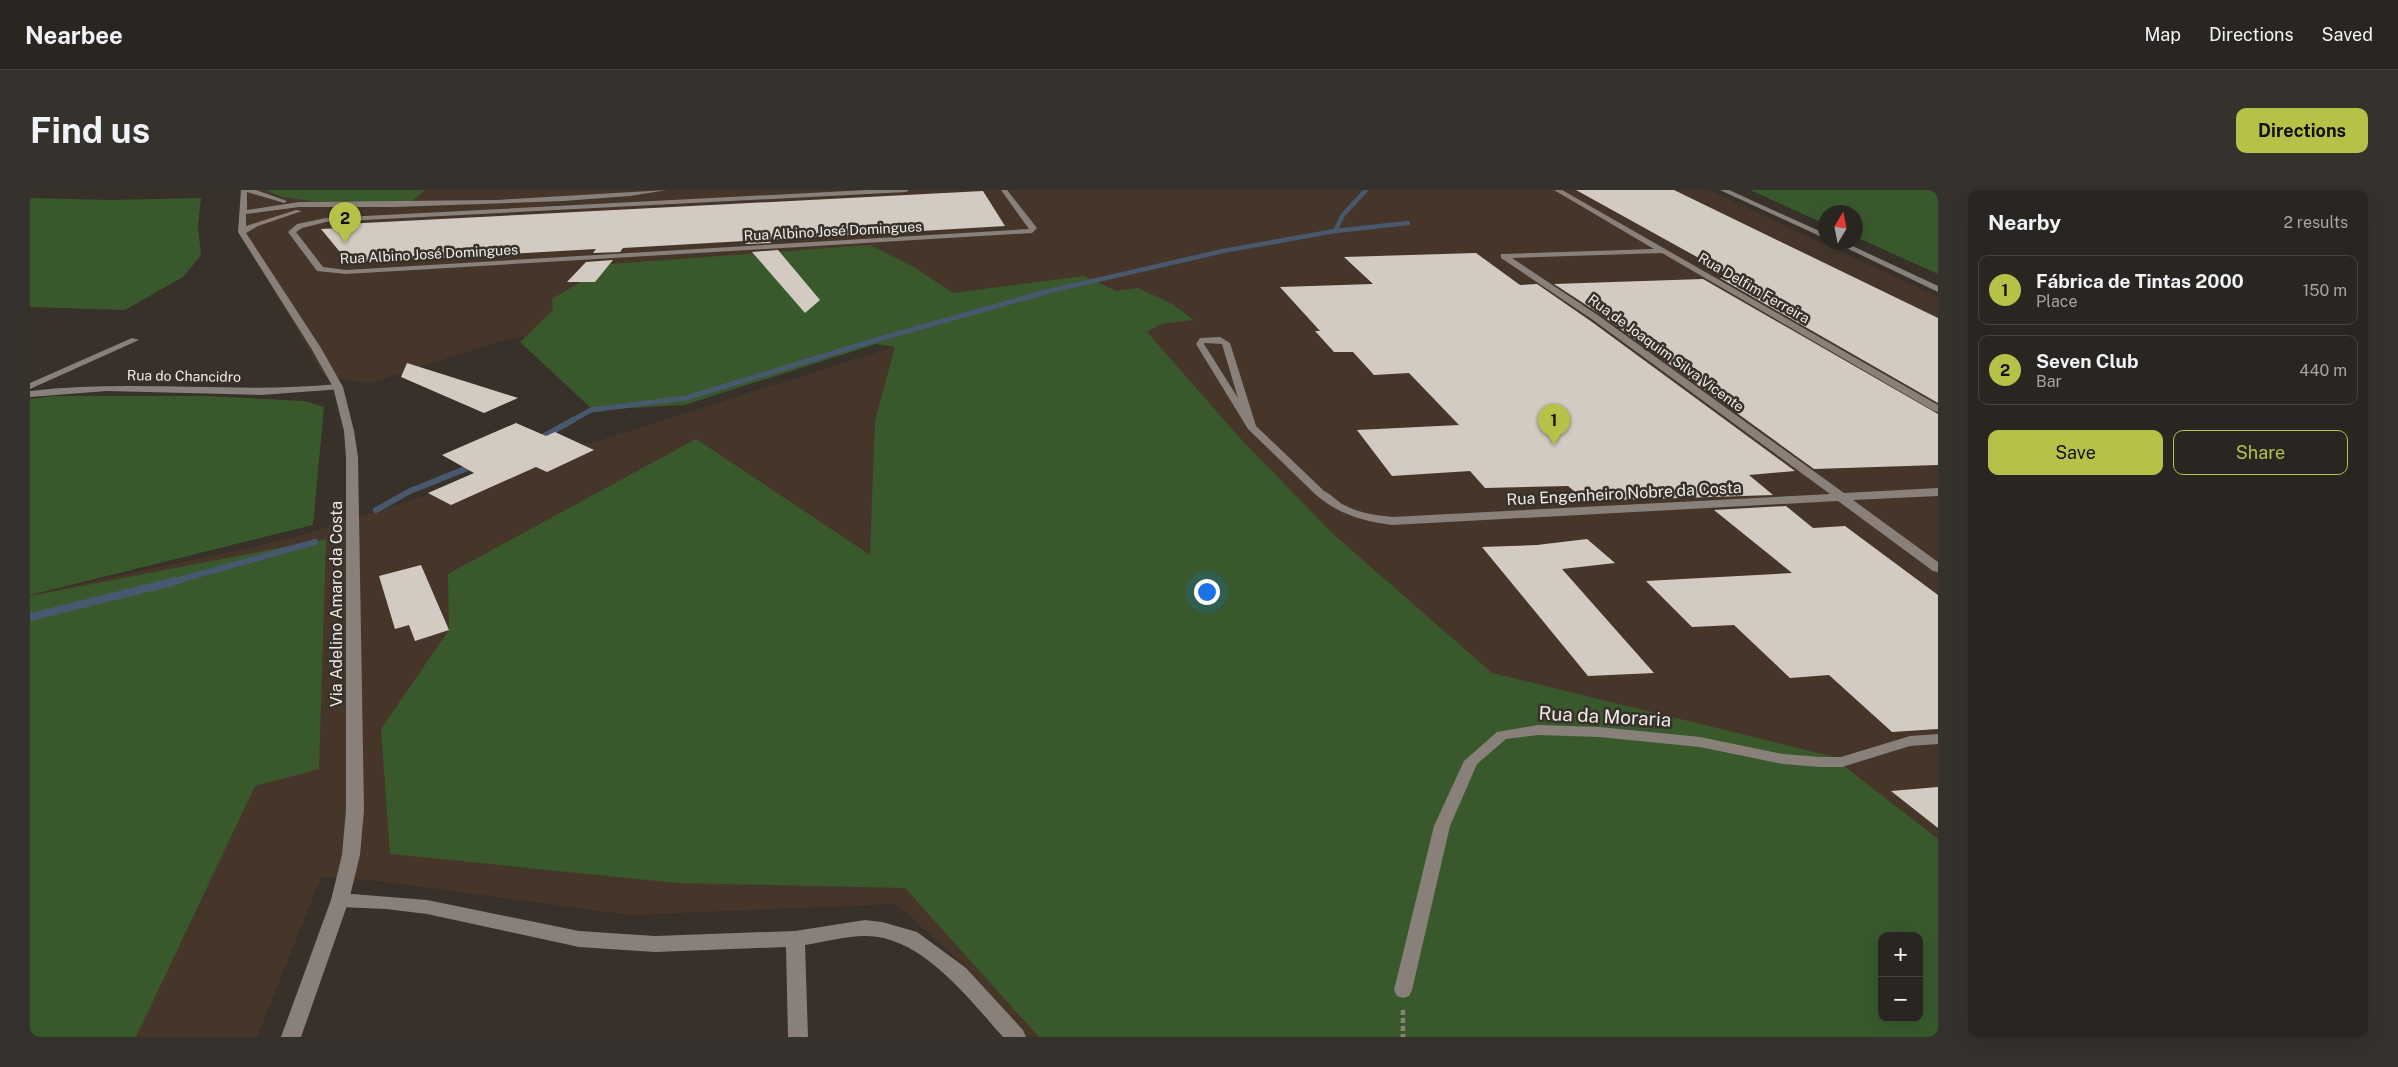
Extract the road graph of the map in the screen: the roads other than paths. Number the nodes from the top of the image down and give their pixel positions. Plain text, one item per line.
1 (244, 190) edge
2 (249, 190) edge
3 (664, 190) edge
4 (906, 190) edge
5 (1004, 190) edge
6 (1558, 190) edge
7 (1723, 190) edge
8 (1738, 190) edge
9 (302, 207) junction
10 (243, 213) junction
11 (1818, 226) edge
12 (242, 232) junction
13 (1818, 233) edge
14 (1863, 247) edge
15 (1855, 250) edge
16 (1663, 251) junction
17 (1938, 281) edge
18 (1938, 289) edge
19 (135, 340) dead end
20 (30, 386) edge
21 (338, 387) junction
22 (30, 394) edge
23 (1938, 408) edge
24 (1251, 427) junction
25 (1319, 492) joint
26 (1938, 492) edge
27 (1840, 498) junction
28 (1938, 568) edge
29 (1938, 739) edge
30 (340, 900) junction
31 (796, 939) junction
32 (1403, 990) road end
33 (291, 1037) edge
34 (798, 1037) edge
35 (1016, 1037) edge

1 - 10 street
2 - 9 street
3 - 9 street
4 - 5 street, Rua Albino José Domingues
6 - 16 street, Rua Delfim Ferreira
7 - 13 street
8 - 11 street
9 - 10 street
9 - 12 street
10 - 12 street
12 - 21 street, Via Adelino Amaro da Costa
14 - 17 street
15 - 18 street
16 - 23 street, Rua Delfim Ferreira
16 - 27 street, Rua de Joaquim Silva Vicente
19 - 20 lane
21 - 22 street, Rua do Chancidro
21 - 30 street, Via Adelino Amaro da Costa
24 - 24 lane
24 - 25 lane
25 - 27 street, Rua Engenheiro Nobre da Costa
26 - 27 street, Rua Engenheiro Nobre da Costa
27 - 28 street, Rua de Joaquim Silva Vicente
29 - 32 lane, Rua da Moraria
30 - 31 street
30 - 33 street, Via Adelino Amaro da Costa
31 - 34 street
31 - 35 street

